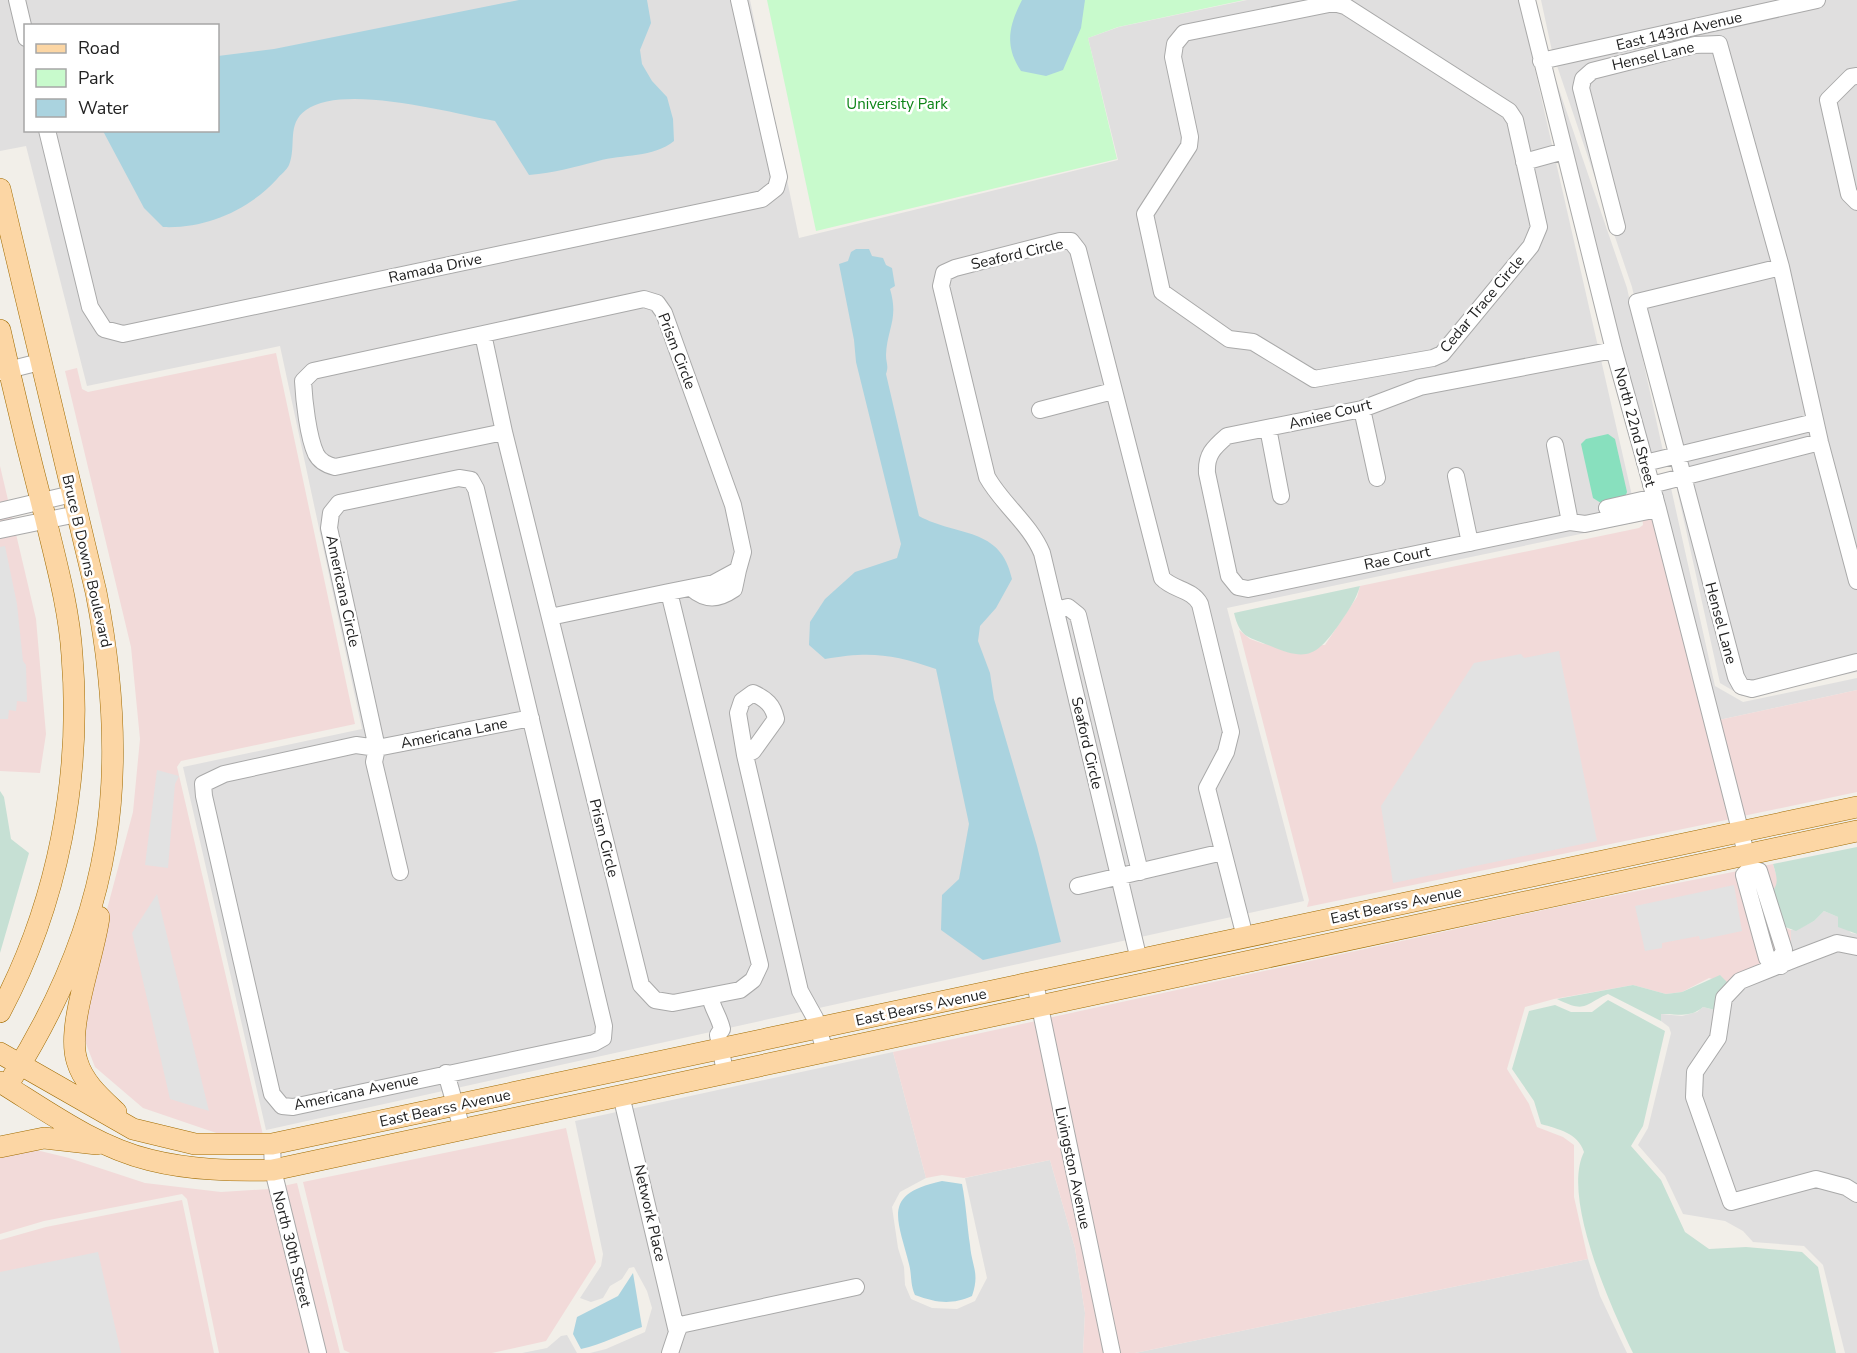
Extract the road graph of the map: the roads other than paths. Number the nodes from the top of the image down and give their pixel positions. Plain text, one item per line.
1 (17, 0) edge
2 (739, 0) edge
3 (1527, 0) edge
4 (1817, 0) edge
5 (1714, 23) junction
6 (24, 30) edge
7 (1719, 44) junction
8 (1541, 61) junction
9 (1857, 76) edge
10 (47, 132) edge
11 (1564, 151) junction
12 (1524, 162) junction
13 (0, 189) edge
14 (1857, 202) edge
15 (1617, 227) dead end
16 (1781, 267) junction
17 (0, 330) edge
18 (483, 334) junction
19 (1614, 350) junction
20 (40, 362) junction
21 (5, 371) edge
22 (1113, 391) junction
23 (1362, 409) junction
24 (1040, 410) dead end
25 (1815, 422) junction
26 (1268, 428) junction
27 (504, 432) junction
28 (1820, 442) junction
29 (1555, 445) dead end
30 (1676, 455) junction
31 (1645, 463) junction
32 (1456, 476) dead end
33 (1377, 478) dead end
34 (1681, 478) junction
35 (1281, 496) dead end
36 (1655, 497) junction
37 (75, 504) junction
38 (43, 510) junction
39 (0, 511) edge
40 (1570, 522) junction
41 (0, 530) edge
42 (1470, 543) junction
43 (1229, 576) joint
44 (1857, 581) edge
45 (669, 592) junction
46 (1056, 610) junction
47 (550, 617) junction
48 (1857, 662) edge
49 (531, 718) junction
50 (377, 748) junction
51 (745, 755) dead end
52 (1857, 807) edge
53 (1741, 831) junction
54 (1857, 831) edge
55 (104, 858) junction
56 (1225, 859) junction
57 (1748, 862) junction
58 (400, 872) dead end
59 (1140, 872) junction
60 (1118, 876) junction
61 (1078, 886) dead end
62 (1245, 937) junction
63 (1857, 947) edge
64 (1139, 960) junction
65 (1780, 963) junction
66 (1035, 983) junction
67 (711, 1001) junction
68 (1039, 1006) junction
69 (0, 1012) edge
70 (818, 1029) junction
71 (603, 1038) joint
72 (719, 1042) junction
73 (825, 1051) junction
74 (0, 1053) edge
75 (20, 1066) junction
76 (725, 1072) junction
77 (446, 1073) junction
78 (2, 1088) edge
79 (621, 1095) junction
80 (456, 1106) junction
81 (462, 1128) junction
82 (133, 1129) junction
83 (272, 1144) junction
84 (106, 1145) junction
85 (0, 1147) edge
86 (273, 1170) junction
87 (1857, 1194) edge
88 (856, 1287) dead end
89 (677, 1332) junction
90 (318, 1353) edge
91 (670, 1353) edge
92 (1112, 1353) edge

1 - 6 street
2 - 10 street, Ramada Drive
3 - 8 street, North 22nd Street
4 - 5 street, East 143rd Avenue
5 - 7 street
5 - 8 street, East 143rd Avenue
7 - 15 street, Hensel Lane
7 - 16 street
8 - 11 street, North 22nd Street
9 - 14 street
11 - 12 street
11 - 19 street, North 22nd Street
12 - 12 street, Cedar Trace Circle
13 - 20 main road, Bruce B Downs Boulevard
16 - 25 street
16 - 30 street, Hensel Lane
17 - 21 main road, Bruce B Downs Boulevard
18 - 27 street, Prism Circle
18 - 27 street, Prism Circle
18 - 45 street, Prism Circle
19 - 23 street, Amiee Court
19 - 31 street, North 22nd Street
20 - 21 street
20 - 37 main road, Bruce B Downs Boulevard
21 - 38 main road, Bruce B Downs Boulevard
22 - 24 street
22 - 46 street, Seaford Circle
22 - 56 street, Seaford Circle
23 - 26 street, Amiee Court
23 - 33 street
25 - 28 street
25 - 30 street
26 - 35 street
26 - 43 street, Amiee Court
27 - 47 street, Prism Circle
28 - 34 street
28 - 44 street
29 - 40 street
30 - 31 street
30 - 34 street, Hensel Lane
31 - 36 street, North 22nd Street
32 - 42 street
34 - 36 street, Rae Court
34 - 48 street, Hensel Lane
36 - 40 street, Rae Court
36 - 53 street, North 22nd Street
37 - 38 street
37 - 55 main road, Bruce B Downs Boulevard
38 - 39 street
38 - 41 street
38 - 69 main road, Bruce B Downs Boulevard
40 - 42 street, Rae Court
42 - 43 street, Rae Court
45 - 47 street, Prism Circle
45 - 67 street, Prism Circle
46 - 59 street
46 - 60 street, Seaford Circle
47 - 67 street, Prism Circle
49 - 50 street, Americana Lane
49 - 50 street, Americana Circle
49 - 71 street, Americana Circle
50 - 58 street
50 - 77 street, Americana Avenue
51 - 70 street
52 - 53 main road, East Bearss Avenue
53 - 57 street, North 22nd Street
53 - 62 main road, East Bearss Avenue
54 - 57 main road, East Bearss Avenue
55 - 75 main road, Bruce B Downs Boulevard
55 - 82 main road
56 - 59 street
56 - 62 street, Seaford Circle
57 - 65 street, North 22nd Street
57 - 68 main road, East Bearss Avenue
59 - 60 street
60 - 61 street
60 - 64 street, Seaford Circle
62 - 64 main road, East Bearss Avenue
63 - 65 street
64 - 66 main road, East Bearss Avenue
65 - 87 street
66 - 68 street, Livingston Avenue
66 - 70 main road, East Bearss Avenue
67 - 72 street
68 - 73 main road, East Bearss Avenue
68 - 92 street, Livingston Avenue
70 - 72 main road, East Bearss Avenue
70 - 73 street
71 - 77 street, Americana Avenue
72 - 76 street
72 - 80 main road, East Bearss Avenue
73 - 76 main road, East Bearss Avenue
74 - 75 main road, East Bearss Avenue
75 - 78 main road, Bruce B Downs Boulevard
75 - 82 main road, East Bearss Avenue
76 - 79 main road, East Bearss Avenue
77 - 80 street
78 - 84 main road, East Bearss Avenue
79 - 81 main road, East Bearss Avenue
79 - 89 street, Network Place
80 - 81 street
80 - 83 main road, East Bearss Avenue
81 - 86 main road, East Bearss Avenue
82 - 83 main road, East Bearss Avenue
83 - 86 street, North 30th Street
84 - 85 main road
84 - 86 main road, East Bearss Avenue
86 - 90 street, North 30th Street
88 - 89 street
89 - 91 street

